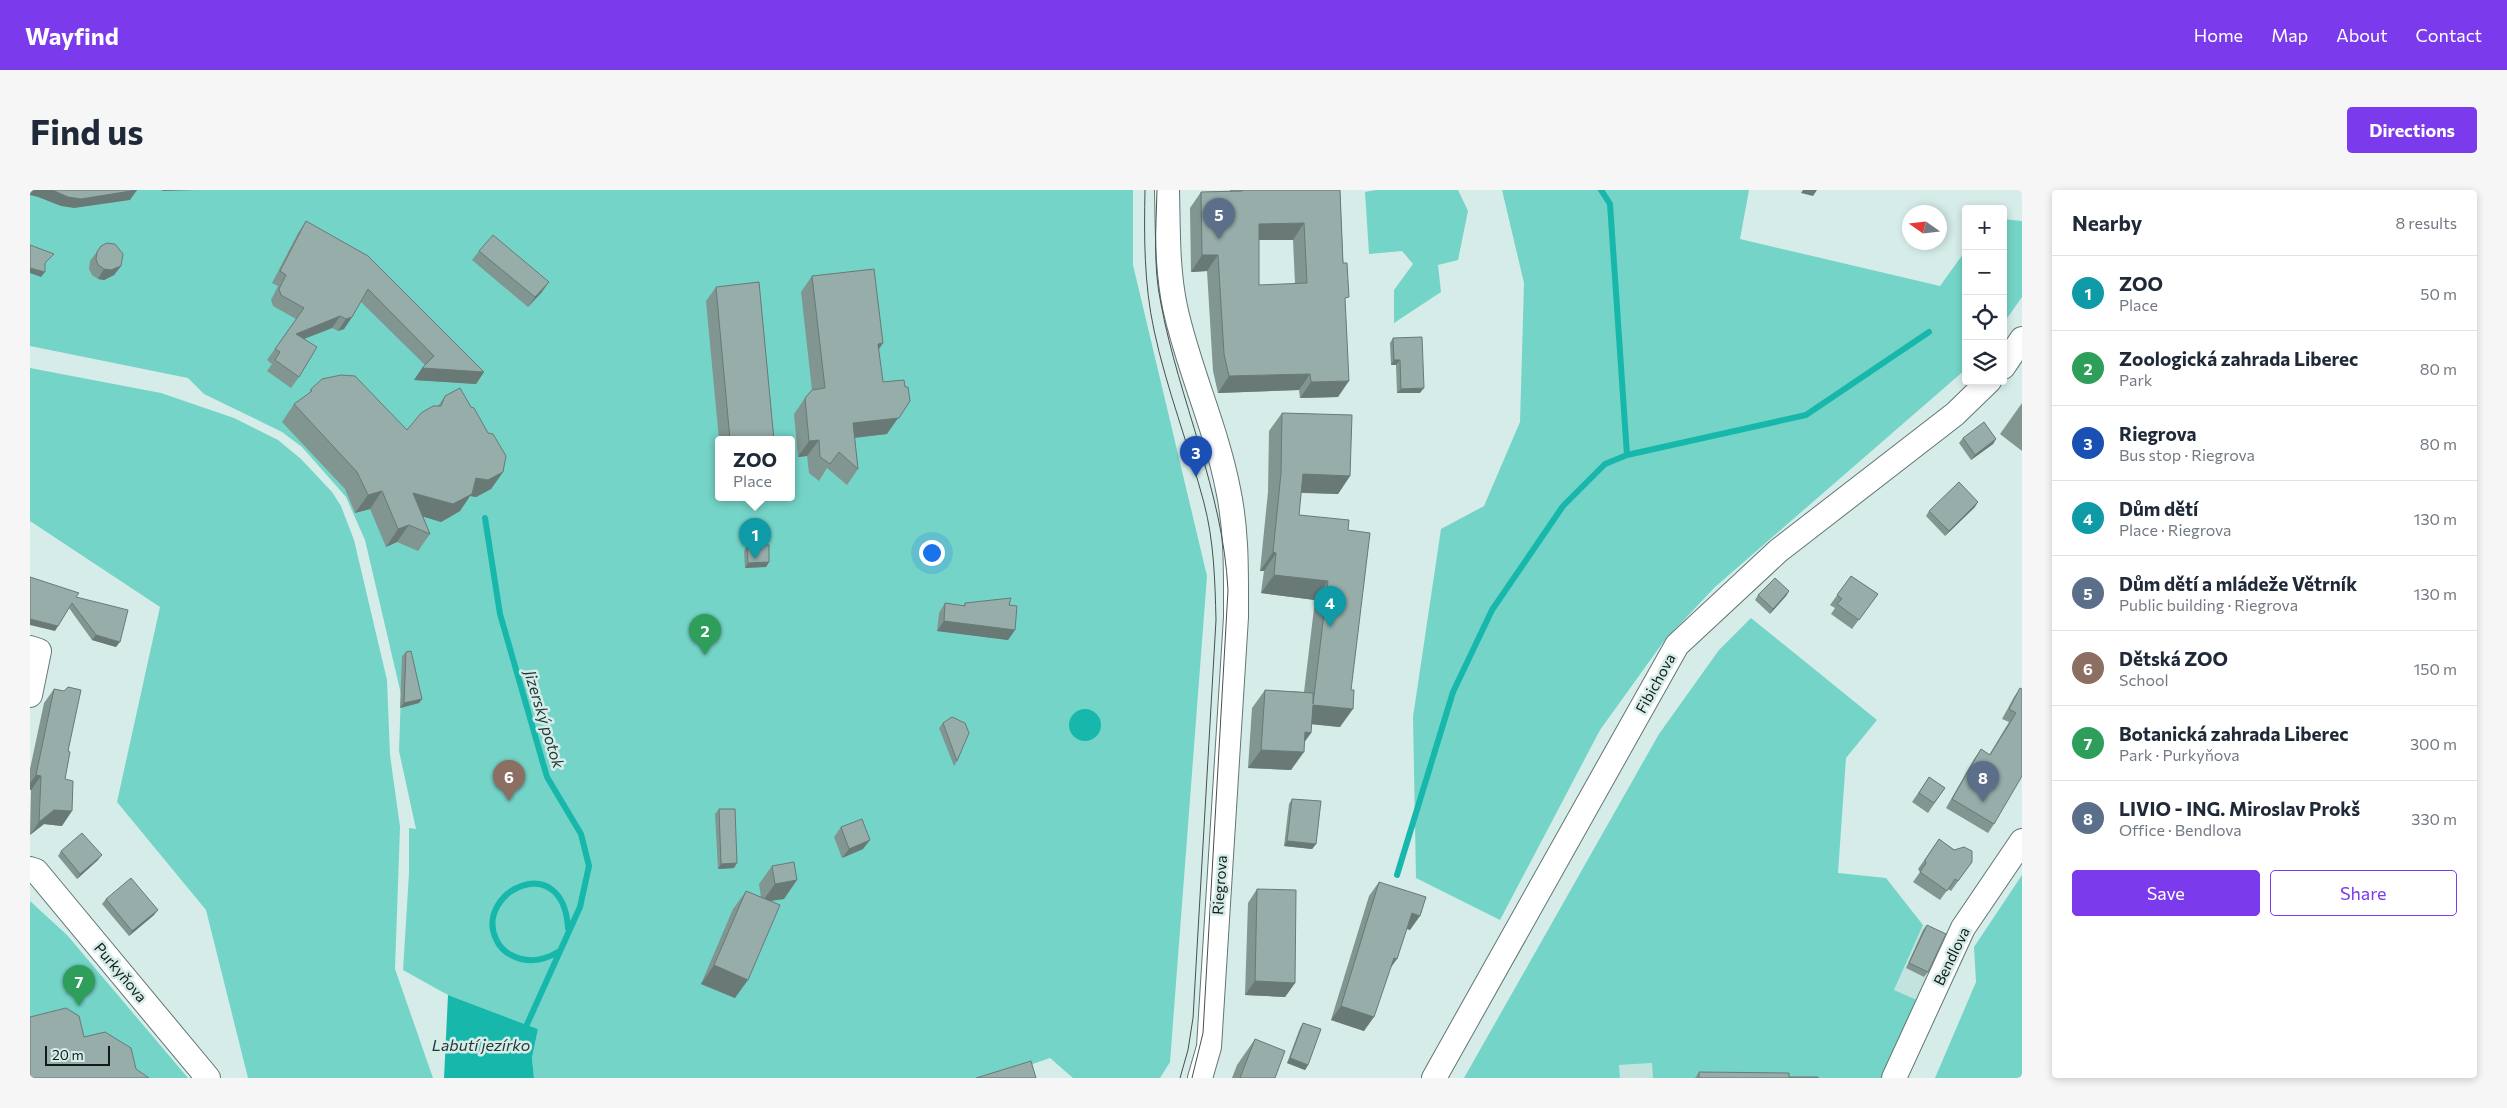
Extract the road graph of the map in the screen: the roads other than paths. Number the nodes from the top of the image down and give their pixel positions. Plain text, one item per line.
1 (1168, 190) edge
2 (2022, 339) edge
3 (2007, 361) edge
4 (1984, 385) edge
5 (30, 648) edge
6 (30, 695) edge
7 (2022, 841) edge
8 (30, 869) edge
9 (208, 1078) edge
10 (1200, 1078) edge
11 (1434, 1078) edge
12 (1894, 1078) edge

1 - 10 street, Riegrova
2 - 3 street
4 - 11 street, Fibichova
5 - 6 street
7 - 12 street, Bendlova
8 - 9 street, Purkyňova

